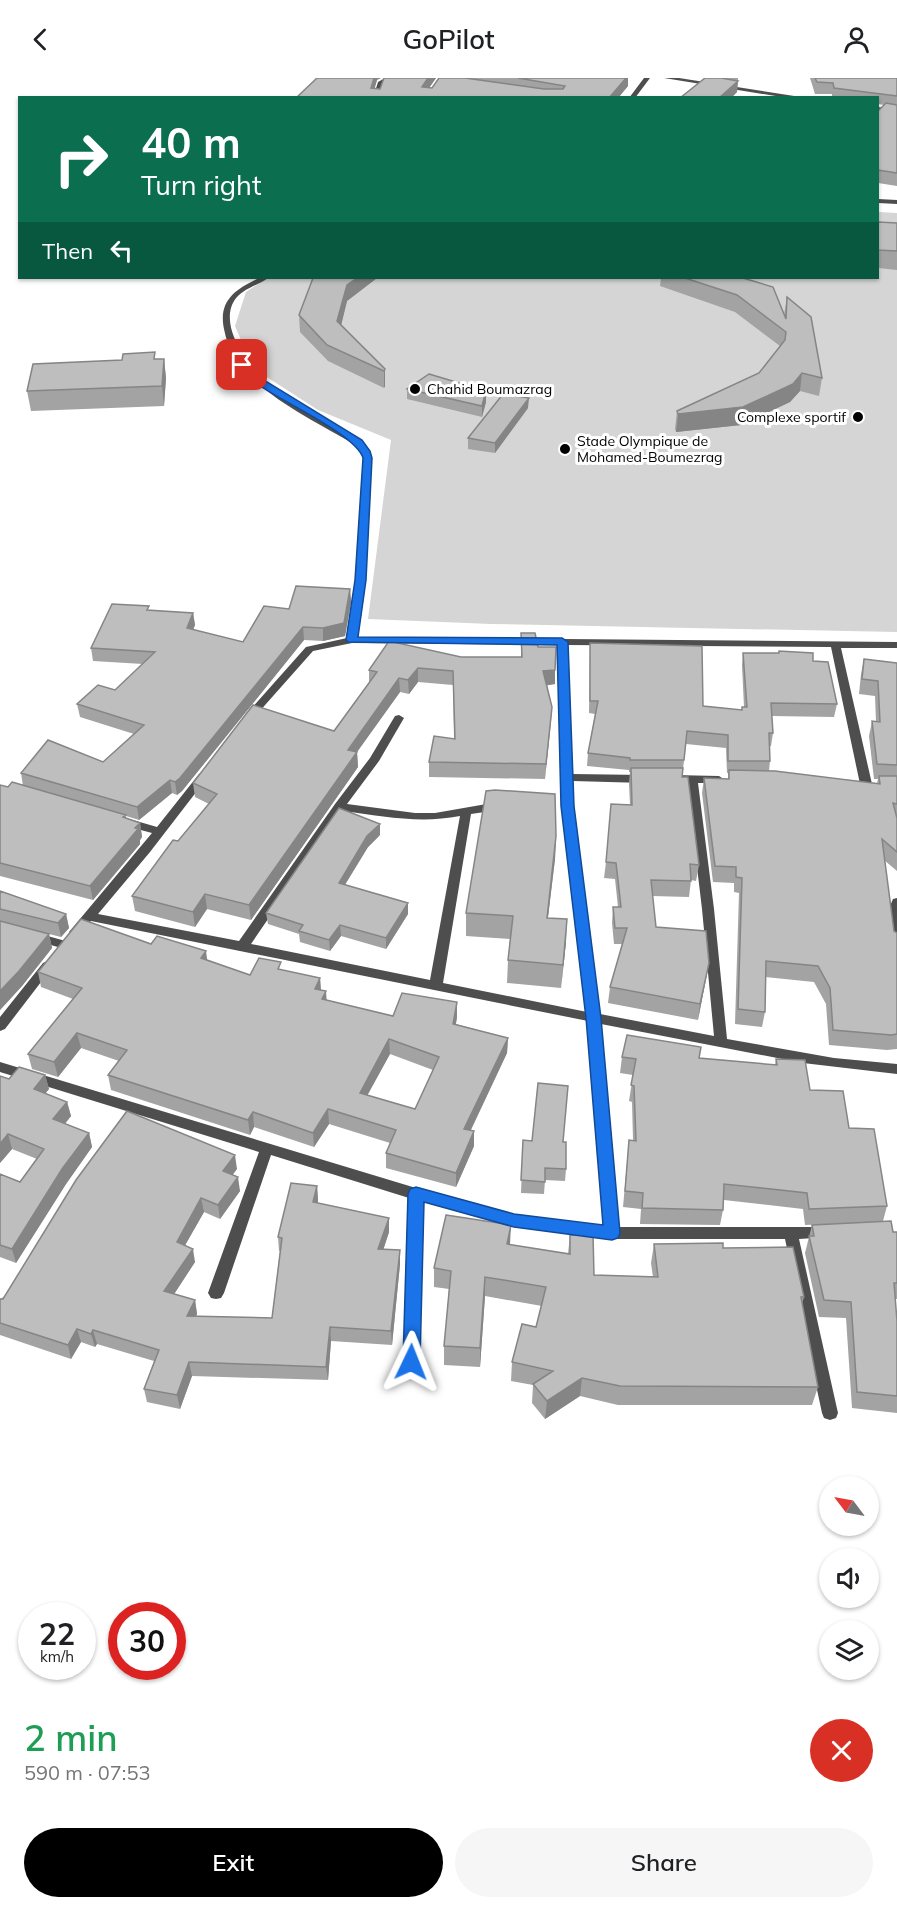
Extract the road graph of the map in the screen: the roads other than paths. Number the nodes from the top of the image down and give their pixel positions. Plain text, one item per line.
1 (389, 78) edge
2 (647, 78) edge
3 (668, 78) edge
4 (377, 96) edge
5 (634, 96) edge
6 (790, 96) edge
7 (879, 109) edge
8 (897, 112) edge
9 (879, 201) edge
10 (897, 202) edge
11 (262, 279) edge
12 (352, 640) junction
13 (562, 642) junction
14 (835, 643) junction
15 (897, 645) edge
16 (399, 718) dead end
17 (236, 733) edge
18 (209, 768) edge
19 (567, 777) junction
20 (692, 780) junction
21 (727, 780) edge
22 (866, 784) edge
23 (515, 806) edge
24 (339, 807) junction
25 (466, 812) junction
26 (116, 820) edge
27 (160, 831) junction
28 (897, 902) edge
29 (88, 916) junction
30 (23, 934) edge
31 (65, 945) junction
32 (243, 945) junction
33 (897, 945) edge
34 (436, 985) junction
35 (594, 1018) junction
36 (0, 1026) edge
37 (721, 1041) junction
38 (0, 1067) edge
39 (897, 1070) edge
40 (267, 1148) junction
41 (416, 1194) junction
42 (838, 1232) edge
43 (612, 1233) junction
44 (791, 1234) junction
45 (216, 1293) dead end
46 (411, 1362) dead end
47 (830, 1413) dead end

1 - 4 street
2 - 5 street
3 - 6 street
7 - 8 street
9 - 10 street
11 - 12 street
12 - 13 street
12 - 17 street
13 - 14 street
13 - 19 street
14 - 15 street
14 - 22 street
16 - 24 street
18 - 27 street
19 - 20 street
19 - 35 street
20 - 21 street
20 - 37 street
23 - 25 street
24 - 25 street
24 - 32 street
25 - 34 street
26 - 27 street
27 - 29 street
28 - 33 street
29 - 31 street
29 - 32 street
30 - 31 street
31 - 36 street
32 - 34 street
34 - 35 street
35 - 37 street
35 - 43 street
37 - 39 street
38 - 40 street
40 - 41 street
40 - 45 street
41 - 43 street
41 - 46 street
42 - 44 street
43 - 44 street
44 - 47 street

